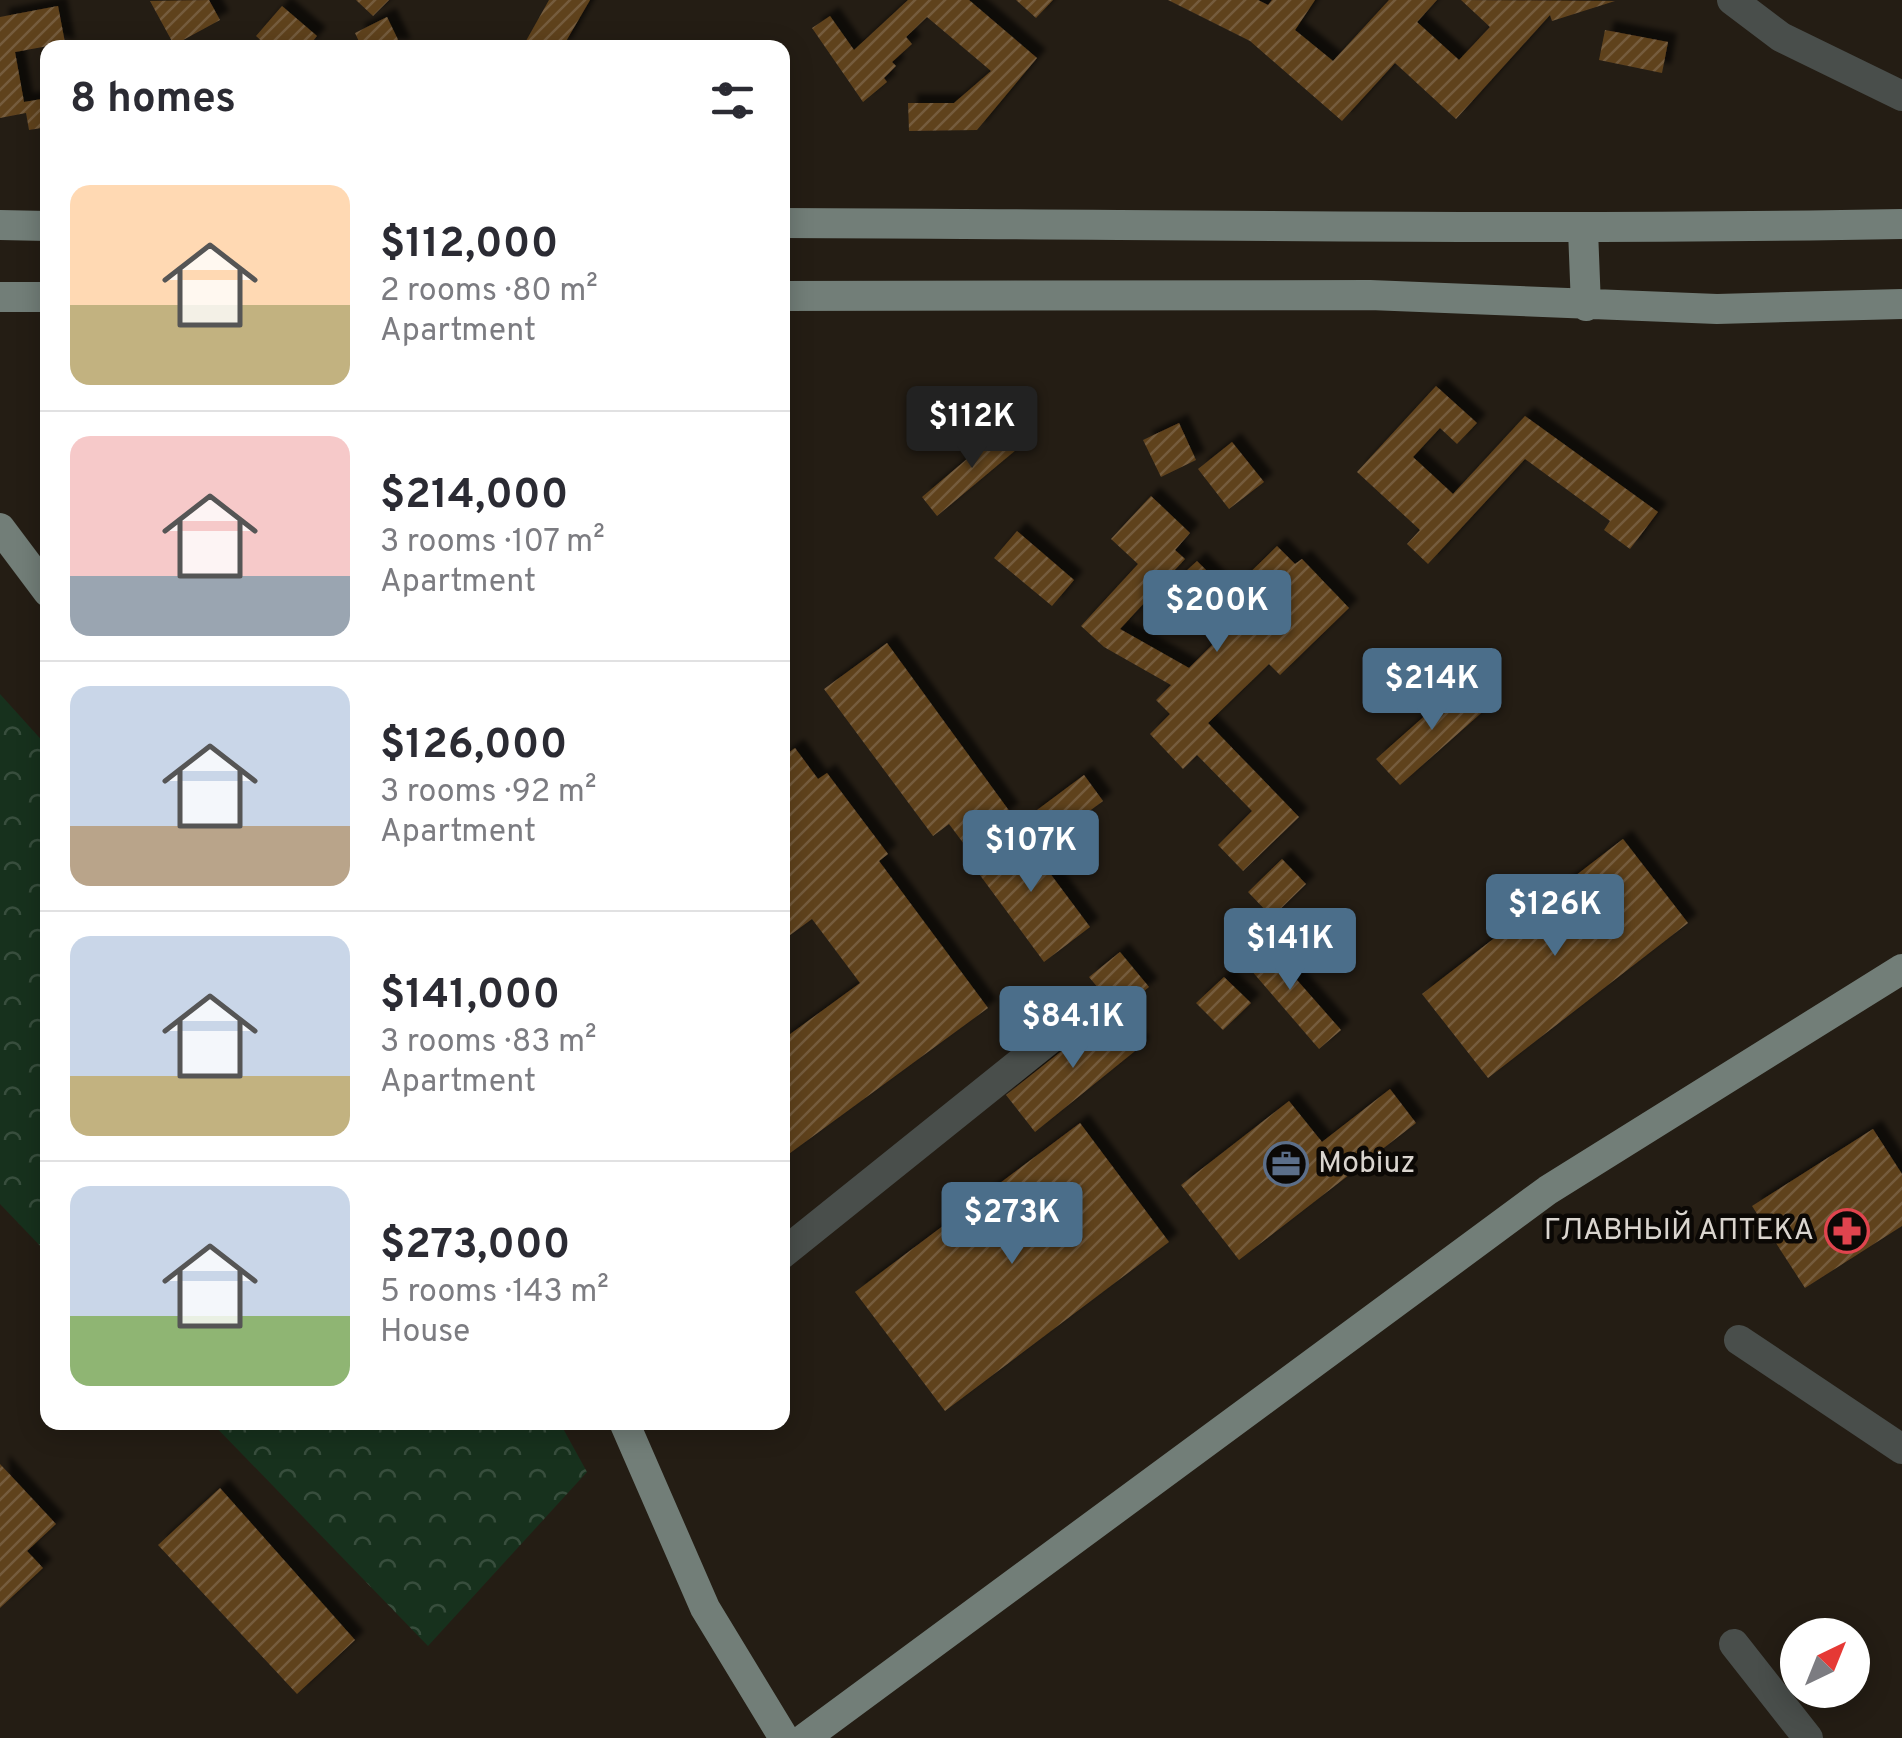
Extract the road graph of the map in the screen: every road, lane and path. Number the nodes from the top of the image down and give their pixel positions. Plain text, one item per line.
1 (1732, 0) edge
2 (1902, 96) edge
3 (790, 223) edge
4 (1902, 224) edge
5 (0, 226) edge
6 (40, 226) edge
7 (1583, 230) junction
8 (790, 296) edge
9 (0, 297) edge
10 (40, 297) edge
11 (1902, 304) edge
12 (1586, 306) junction
13 (0, 528) edge
14 (40, 581) edge
15 (1902, 968) edge
16 (1091, 1006) dead end
17 (790, 1248) edge
18 (1739, 1340) dead end
19 (627, 1430) edge
20 (1902, 1449) edge
21 (1734, 1644) dead end
22 (784, 1738) edge
23 (805, 1738) edge
24 (1808, 1738) edge

1 - 2 street
3 - 7 main road
4 - 7 main road
5 - 6 main road
7 - 12 main road
8 - 12 main road
9 - 10 main road
11 - 12 main road
13 - 14 main road
15 - 23 main road
16 - 17 street
18 - 20 street
19 - 22 main road
21 - 24 street

